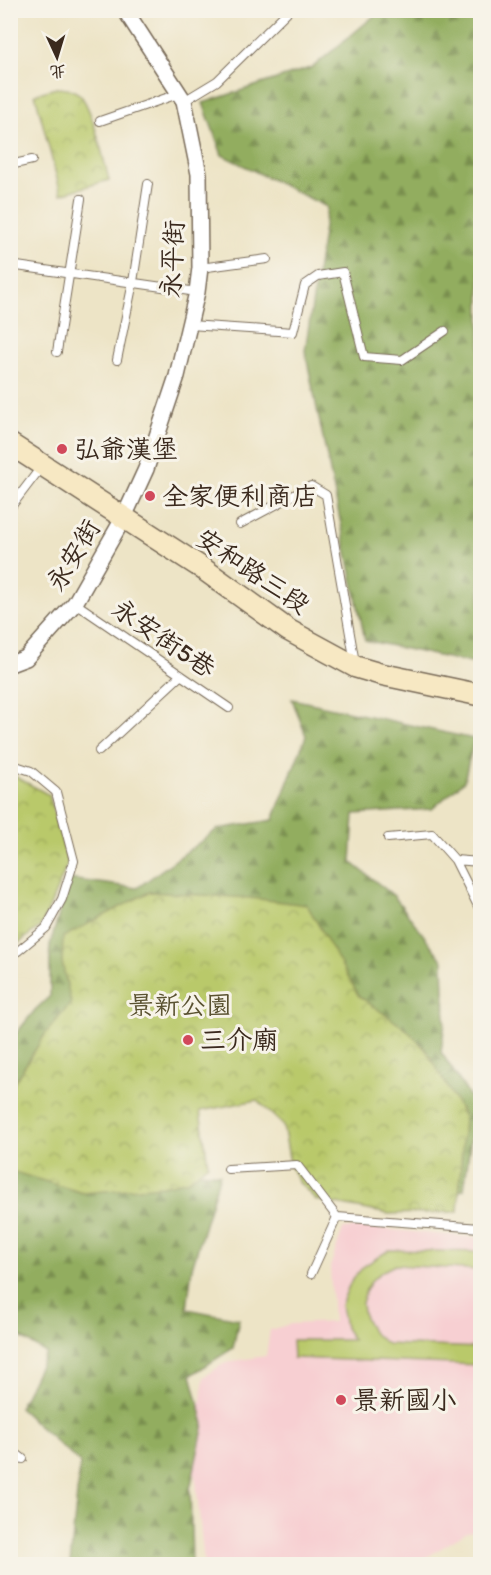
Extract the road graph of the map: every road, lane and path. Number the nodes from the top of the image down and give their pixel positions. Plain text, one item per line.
1 (125, 10) edge
2 (289, 10) edge
3 (181, 98) junction
4 (100, 121) dead end
5 (32, 160) dead end
6 (10, 165) edge
7 (148, 184) dead end
8 (81, 199) dead end
9 (13, 217) dead end
10 (10, 238) edge
11 (267, 259) dead end
12 (10, 265) edge
13 (200, 268) junction
14 (68, 273) junction
15 (133, 282) junction
16 (197, 292) junction
17 (190, 325) junction
18 (446, 331) dead end
19 (57, 352) dead end
20 (117, 360) dead end
21 (10, 444) edge
22 (43, 465) junction
23 (10, 508) edge
24 (124, 517) junction
25 (240, 524) dead end
26 (75, 603) junction
27 (10, 664) edge
28 (356, 667) junction
29 (181, 675) junction
30 (480, 695) edge
31 (229, 708) dead end
32 (99, 751) dead end
33 (10, 764) edge
34 (388, 838) dead end
35 (454, 860) junction
36 (480, 862) edge
37 (480, 910) edge
38 (10, 954) edge
39 (228, 1169) dead end
40 (337, 1216) junction
41 (480, 1228) edge
42 (311, 1274) dead end
43 (10, 1449) edge
44 (23, 1459) dead end

1 - 3 street, 永平街
2 - 3 lane
3 - 4 lane
3 - 13 street, 永平街
5 - 6 lane
7 - 15 lane
8 - 14 lane
9 - 10 lane
11 - 13 lane
12 - 14 lane
13 - 16 street, 永平街
14 - 15 lane
14 - 19 lane
15 - 16 lane
15 - 20 lane
16 - 17 street, 永平街
17 - 18 lane
17 - 24 street, 永平街
21 - 22 main road, 安和路三段
22 - 23 lane
22 - 24 main road, 安和路三段
24 - 26 street, 永安街
24 - 28 main road, 安和路三段
25 - 28 lane
26 - 27 street, 永安街
26 - 29 lane, 永安街5巷
28 - 30 main road, 安和路三段
29 - 31 lane, 永安街5巷
29 - 32 lane
33 - 38 lane
34 - 35 lane
35 - 36 lane
35 - 37 lane
39 - 40 lane
40 - 41 lane
40 - 42 lane
43 - 44 lane

